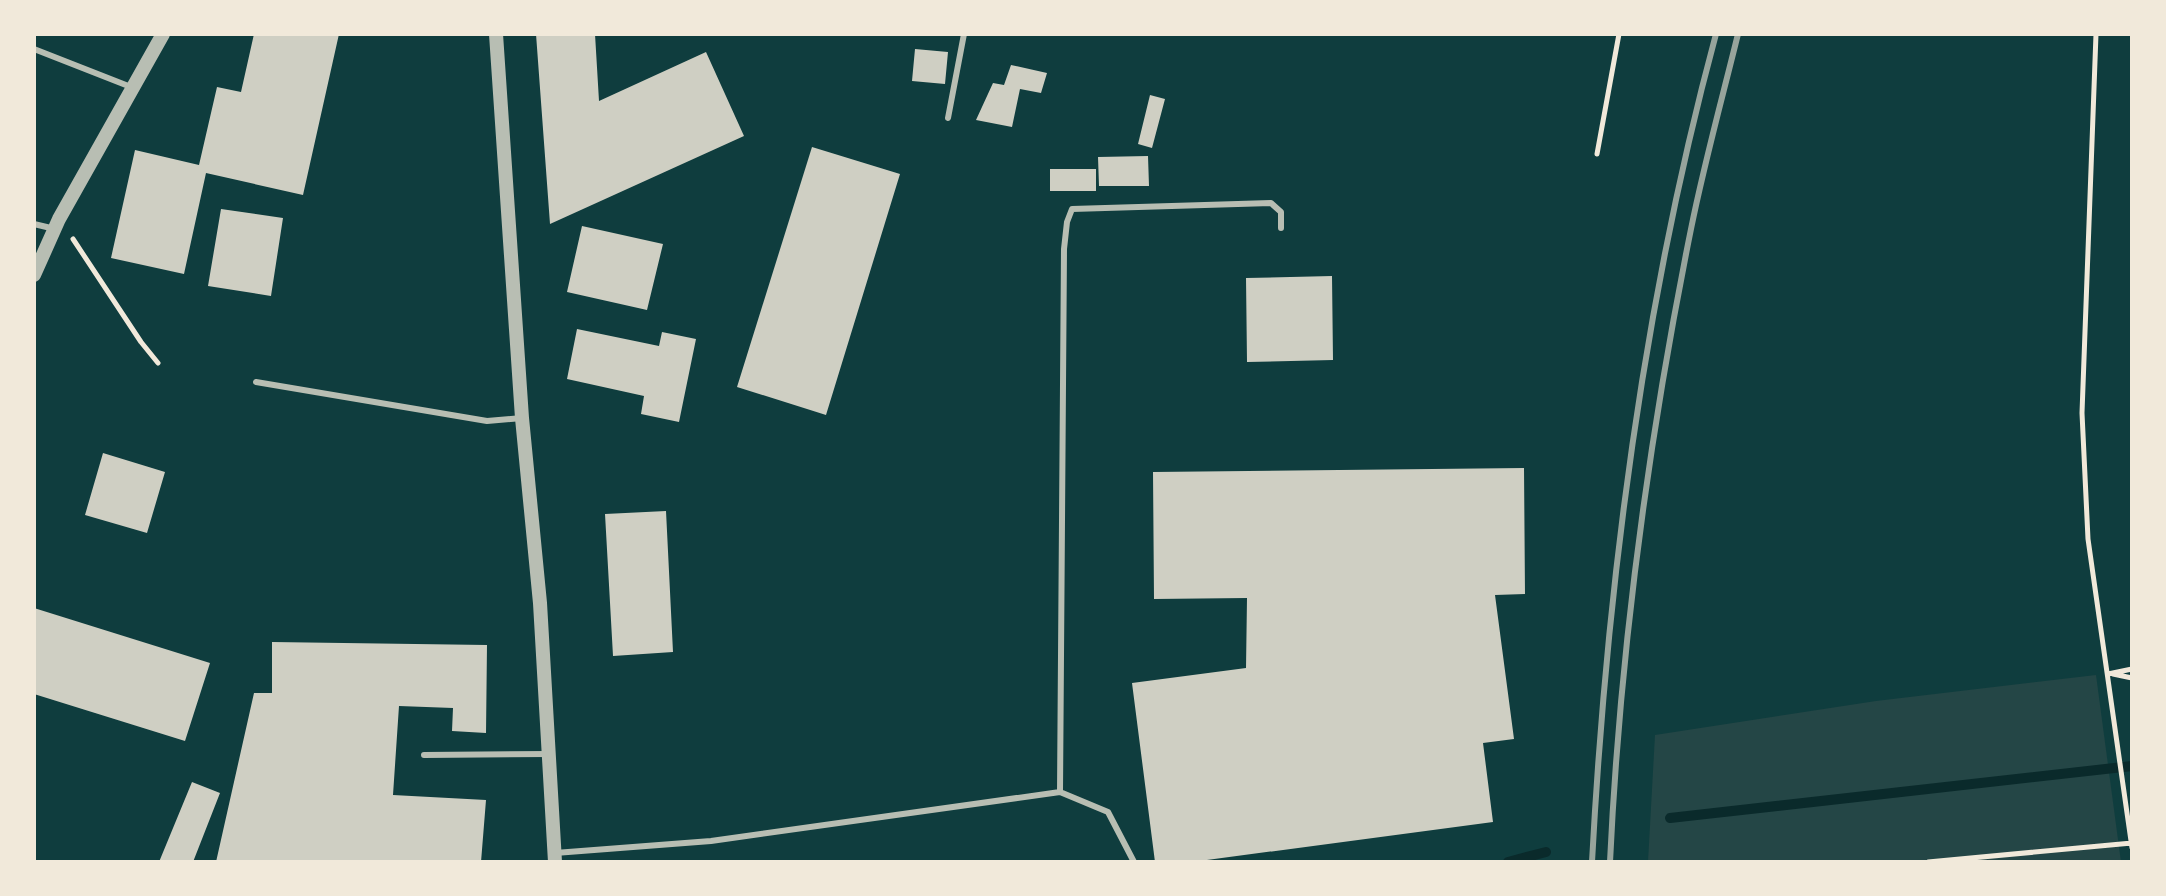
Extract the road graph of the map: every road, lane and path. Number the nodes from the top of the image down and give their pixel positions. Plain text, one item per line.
1 (163, 34) edge
2 (496, 34) edge
3 (964, 34) edge
4 (1619, 34) edge
5 (2096, 34) edge
6 (34, 49) edge
7 (133, 88) junction
8 (948, 118) dead end
9 (1597, 154) dead end
10 (34, 224) edge
11 (57, 224) junction
12 (1281, 228) dead end
13 (34, 275) edge
14 (158, 363) dead end
15 (256, 382) dead end
16 (522, 418) junction
17 (2132, 669) edge
18 (2108, 674) junction
19 (2132, 678) edge
20 (549, 754) junction
21 (424, 755) dead end
22 (1060, 792) junction
23 (2132, 845) edge
24 (555, 858) edge
25 (1134, 862) edge
26 (1928, 862) edge

1 - 7 street
2 - 16 street
3 - 8 lane
4 - 9 path
5 - 18 path
6 - 7 lane
7 - 11 street
10 - 11 lane
11 - 13 street
11 - 14 path
12 - 22 lane
15 - 16 lane
16 - 20 street
17 - 18 path
18 - 19 path
18 - 23 path
20 - 21 lane
20 - 24 street
22 - 24 lane
22 - 25 lane
23 - 26 path

